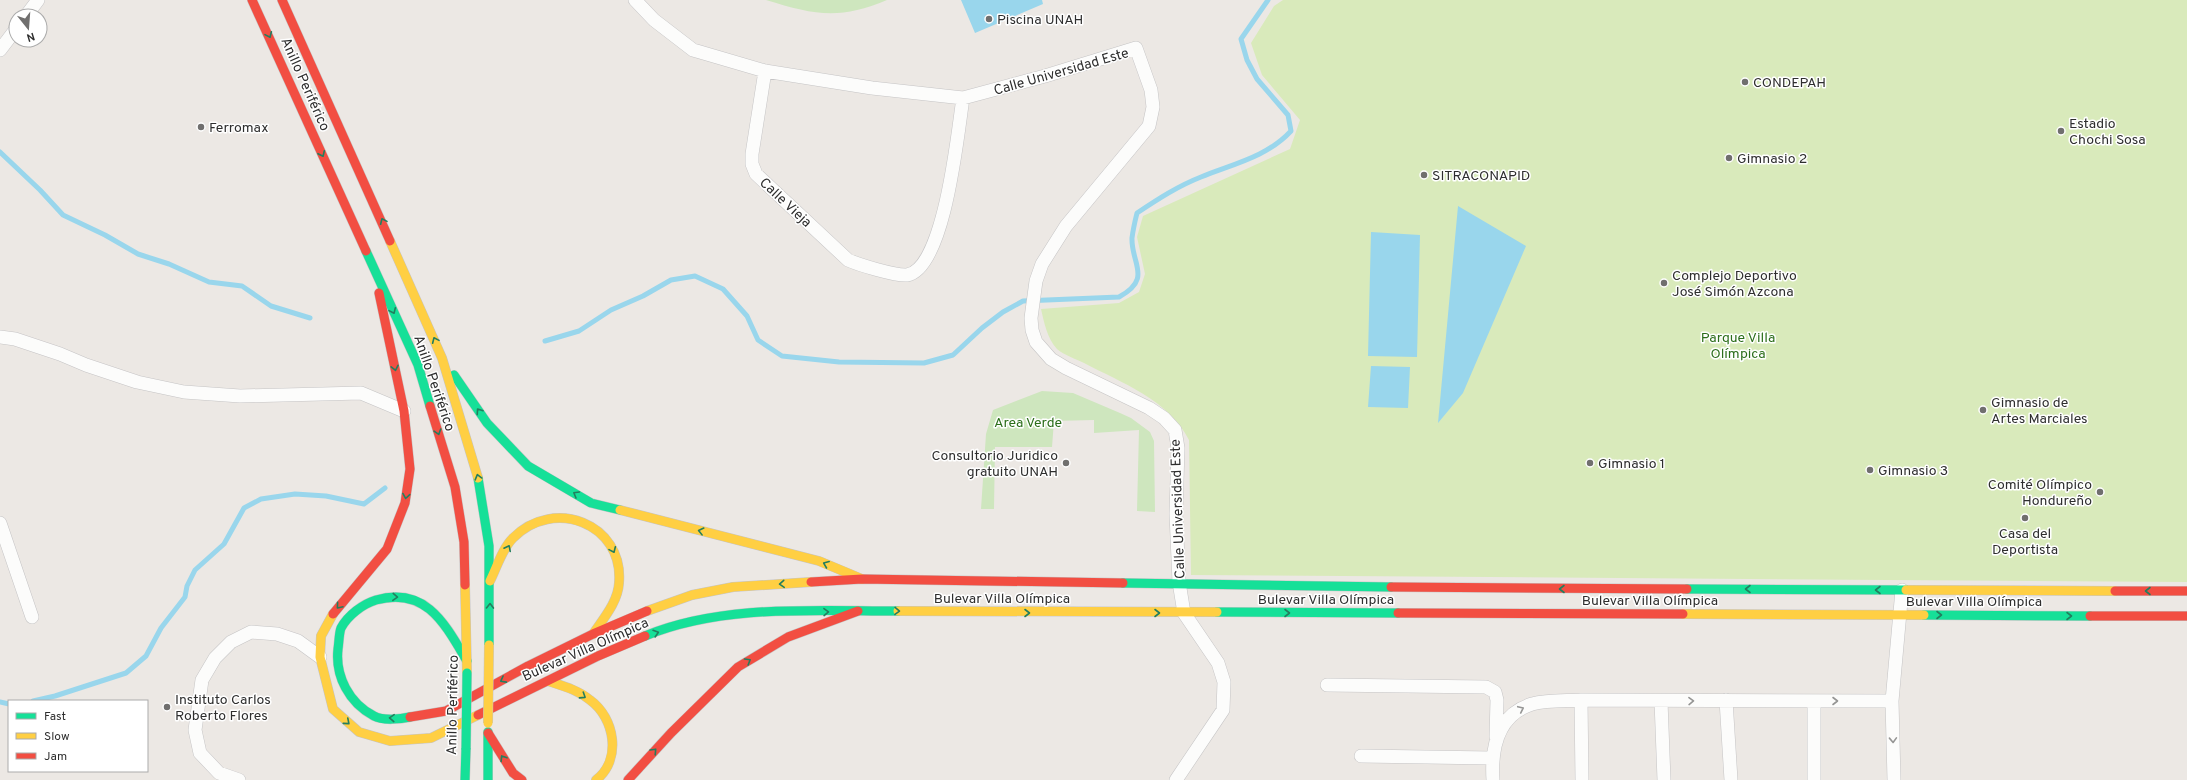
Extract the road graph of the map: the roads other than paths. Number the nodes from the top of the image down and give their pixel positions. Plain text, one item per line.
1 (252, 0) edge
2 (282, 0) edge
3 (635, 0) edge
4 (8, 40) edge
5 (0, 50) edge
6 (765, 71) junction
7 (963, 98) junction
8 (372, 262) junction
9 (0, 337) edge
10 (442, 358) junction
11 (404, 411) junction
12 (0, 523) edge
13 (862, 578) junction
14 (490, 582) junction
15 (1179, 582) junction
16 (1902, 590) junction
17 (2187, 591) edge
18 (858, 611) junction
19 (1184, 613) junction
20 (1900, 614) junction
21 (2187, 616) edge
22 (32, 617) dead end
23 (593, 634) junction
24 (320, 657) junction
25 (467, 661) junction
26 (548, 681) junction
27 (1327, 685) dead end
28 (1581, 700) junction
29 (1726, 700) junction
30 (1661, 701) junction
31 (1814, 701) junction
32 (1892, 701) junction
33 (488, 733) junction
34 (1496, 741) junction
35 (1361, 756) dead end
36 (1492, 758) junction
37 (239, 780) edge
38 (465, 780) edge
39 (488, 780) edge
40 (522, 780) edge
41 (596, 780) edge
42 (628, 780) edge
43 (1176, 780) edge
44 (1493, 780) edge
45 (1582, 780) edge
46 (1664, 780) edge
47 (1731, 780) edge
48 (1814, 780) edge
49 (1894, 780) edge

1 -> 8 main road, Anillo Periférico
10 -> 2 main road, Anillo Periférico
3 - 6 street, Calle Universidad Este
4 - 5 street
6 - 7 street, Calle Universidad Este
6 - 7 street, Calle Vieja
7 - 15 street, Calle Universidad Este
8 -> 11 main road, Bulevar Villa Olímpica
8 -> 25 main road, Anillo Periférico
9 - 11 street
13 -> 10 main road
14 -> 10 main road, Anillo Periférico
11 -> 24 main road, Bulevar Villa Olímpica
12 - 22 street
13 - 15 main road, Bulevar Villa Olímpica
13 -> 23 main road, Bulevar Villa Olímpica
14 -> 23 main road
33 -> 14 main road, Anillo Periférico, bridge
16 -> 15 main road, Bulevar Villa Olímpica
15 - 19 street, Calle Universidad Este
17 -> 16 main road, Bulevar Villa Olímpica
16 - 20 street
18 -> 19 main road, Bulevar Villa Olímpica
26 -> 18 main road, Bulevar Villa Olímpica
42 -> 18 main road
19 -> 20 main road, Bulevar Villa Olímpica
19 - 43 street
20 -> 21 main road, Bulevar Villa Olímpica
20 - 32 street
23 -> 25 main road, Bulevar Villa Olímpica
24 -> 26 main road, Bulevar Villa Olímpica
24 - 37 street
25 - 38 main road, Anillo Periférico, bridge
26 -> 41 main road
27 - 34 street
28 - 30 street
34 -> 28 street
28 - 45 street
30 -> 29 street
29 - 31 street
29 - 47 street
30 - 46 street
31 -> 32 street
31 - 48 street
32 -> 49 street
33 - 39 main road, Anillo Periférico
40 -> 33 main road
34 - 36 street
35 - 36 street
36 - 44 street

